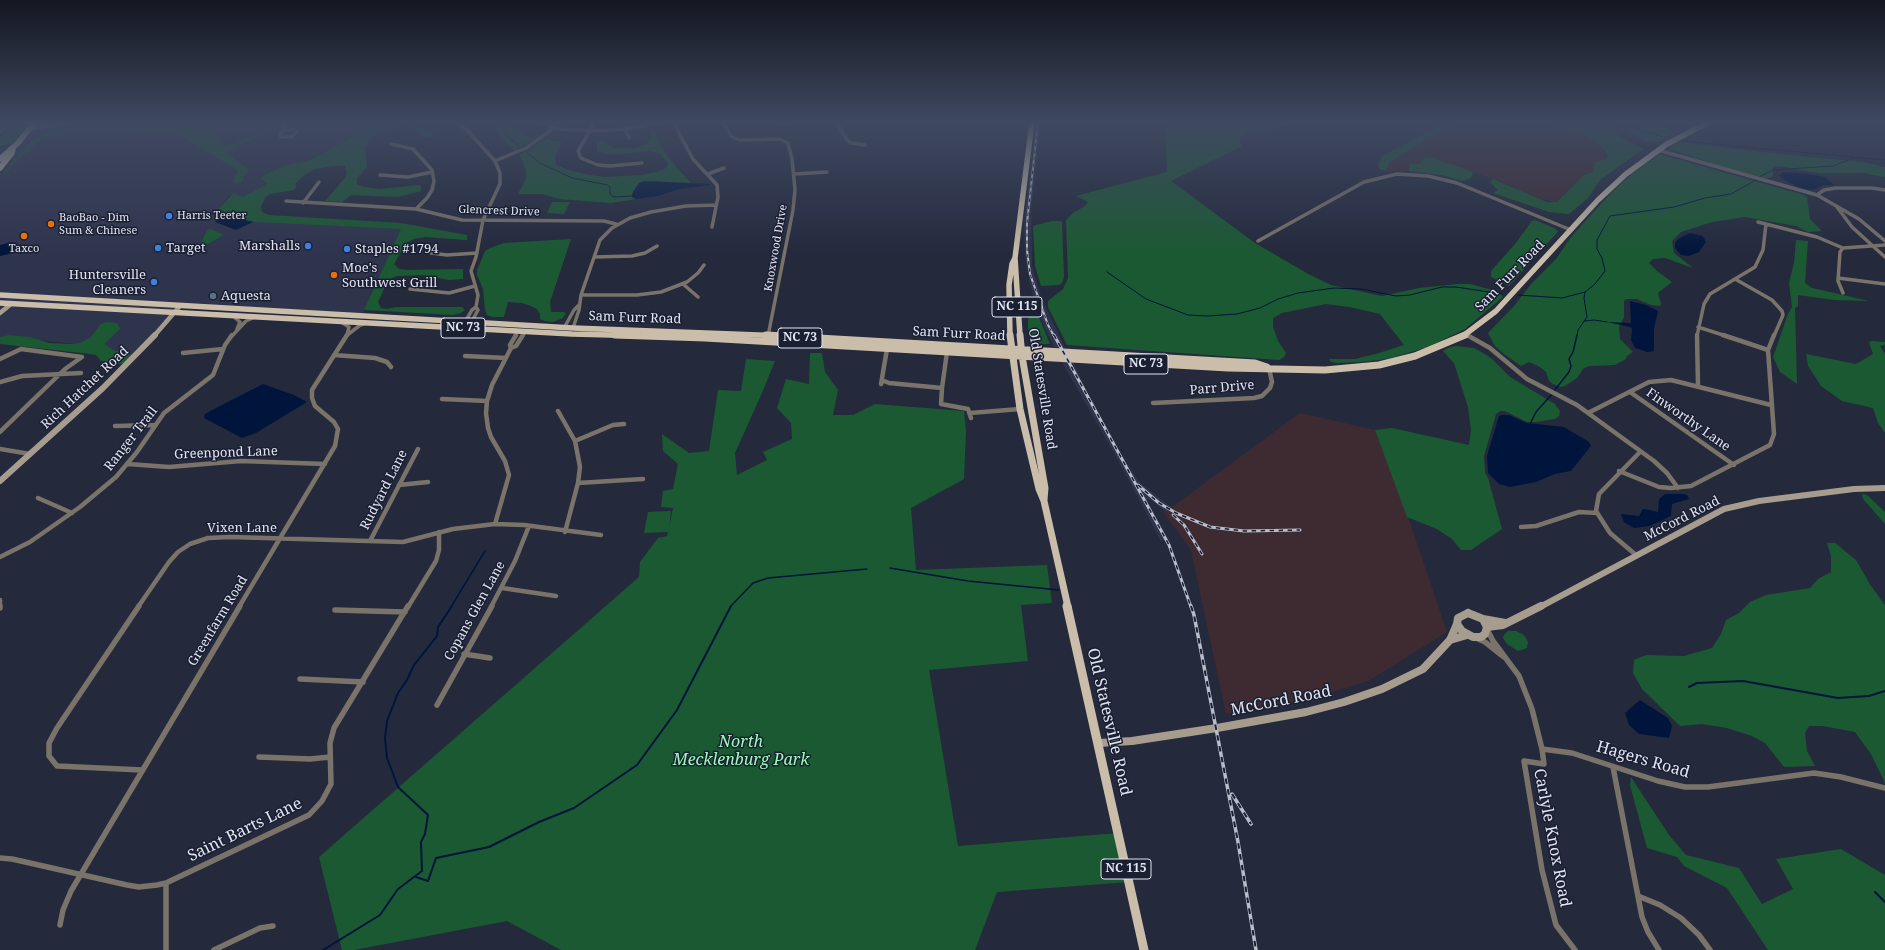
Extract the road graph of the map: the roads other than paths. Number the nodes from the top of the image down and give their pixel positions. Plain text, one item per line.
1 (427, 166) edge
2 (499, 166) edge
3 (700, 166) edge
4 (793, 166) edge
5 (1026, 166) edge
6 (1634, 166) edge
7 (1716, 166) edge
8 (724, 168) dead end
9 (432, 172) junction
10 (827, 172) dead end
11 (708, 174) junction
12 (794, 174) junction
13 (380, 175) dead end
14 (319, 182) dead end
15 (1885, 190) edge
16 (1817, 195) junction
17 (286, 201) dead end
18 (303, 203) junction
19 (716, 205) junction
20 (1836, 206) junction
21 (416, 209) junction
22 (1841, 214) junction
23 (1850, 214) junction
24 (482, 220) junction
25 (1758, 222) dead end
26 (616, 224) junction
27 (1766, 224) junction
28 (712, 227) dead end
29 (1571, 230) junction
30 (1885, 240) edge
31 (1258, 241) dead end
32 (1885, 245) edge
33 (657, 246) dead end
34 (1873, 246) junction
35 (1843, 248) junction
36 (431, 253) dead end
37 (477, 253) junction
38 (594, 257) junction
39 (1885, 257) edge
40 (1015, 258) junction
41 (704, 265) dead end
42 (1838, 278) junction
43 (1735, 279) junction
44 (683, 284) junction
45 (1885, 284) edge
46 (475, 286) junction
47 (410, 290) dead end
48 (1843, 293) dead end
49 (0, 295) edge
50 (581, 295) junction
51 (18, 296) junction
52 (698, 297) dead end
53 (83, 300) junction
54 (3, 303) edge
55 (180, 306) junction
56 (578, 306) junction
57 (0, 312) edge
58 (175, 312) junction
59 (231, 315) junction
60 (258, 317) junction
61 (339, 321) junction
62 (468, 322) junction
63 (368, 323) junction
64 (393, 324) junction
65 (1698, 327) junction
66 (564, 328) junction
67 (573, 328) junction
68 (237, 329) junction
69 (603, 329) junction
70 (518, 331) junction
71 (525, 332) junction
72 (1466, 334) junction
73 (348, 335) junction
74 (768, 336) junction
75 (705, 338) junction
76 (511, 348) junction
77 (1011, 348) junction
78 (223, 349) junction
79 (888, 349) junction
80 (1022, 349) junction
81 (1768, 350) junction
82 (947, 352) junction
83 (183, 353) dead end
84 (334, 355) junction
85 (465, 356) dead end
86 (1012, 356) junction
87 (1022, 356) junction
88 (506, 358) junction
89 (0, 359) edge
90 (390, 368) dead end
91 (1269, 368) junction
92 (81, 373) dead end
93 (60, 374) junction
94 (0, 382) edge
95 (1698, 386) junction
96 (942, 388) junction
97 (1630, 392) junction
98 (442, 399) dead end
99 (487, 401) junction
100 (1153, 403) dead end
101 (1771, 405) junction
102 (1020, 408) junction
103 (558, 411) dead end
104 (1588, 413) junction
105 (624, 424) dead end
106 (1024, 424) junction
107 (155, 425) junction
108 (115, 426) dead end
109 (0, 432) edge
110 (575, 441) junction
111 (0, 449) edge
112 (418, 449) dead end
113 (1640, 452) junction
114 (30, 454) junction
115 (1041, 462) junction
116 (128, 464) junction
117 (325, 464) junction
118 (1734, 465) junction
119 (1619, 471) junction
120 (643, 479) dead end
121 (0, 481) edge
122 (428, 482) dead end
123 (578, 483) junction
124 (399, 485) junction
125 (1678, 488) junction
126 (1885, 488) edge
127 (38, 498) dead end
128 (1044, 501) junction
129 (72, 513) junction
130 (1597, 513) junction
131 (495, 524) junction
132 (529, 526) junction
133 (1521, 527) dead end
134 (439, 532) junction
135 (566, 532) junction
136 (601, 535) dead end
137 (280, 539) junction
138 (370, 541) junction
139 (1636, 555) junction
140 (0, 557) edge
141 (502, 588) junction
142 (556, 596) dead end
143 (0, 600) edge
144 (0, 608) edge
145 (335, 610) dead end
146 (406, 612) junction
147 (1483, 619) junction
148 (1505, 623) junction
149 (1458, 624) junction
150 (1488, 629) junction
151 (1470, 636) junction
152 (1450, 640) junction
153 (464, 654) junction
154 (1504, 657) junction
155 (490, 658) dead end
156 (300, 679) dead end
157 (363, 682) junction
158 (437, 705) dead end
159 (1099, 744) junction
160 (1542, 748) junction
161 (259, 757) dead end
162 (330, 757) junction
163 (1613, 767) junction
164 (142, 770) junction
165 (1885, 788) edge
166 (0, 858) edge
167 (82, 874) junction
168 (166, 883) junction
169 (1638, 896) junction
170 (60, 925) dead end
171 (273, 926) dead end
172 (166, 950) edge
173 (214, 950) edge
174 (1144, 950) edge
175 (1575, 950) edge
176 (1659, 950) edge
177 (1710, 950) edge

1 - 9 street
2 - 24 street
3 - 11 street
4 - 12 street, Knoxwood Drive
5 - 40 main road, Old Statesville Road / NC 115
6 - 29 main road, Sam Furr Road / NC 73
7 - 16 street
8 - 11 street
9 - 13 street
9 - 21 street
10 - 12 street
11 - 19 street
12 - 74 street, Knoxwood Drive
14 - 18 street
15 - 16 street
16 - 20 street
17 - 18 street, Glencrest Drive
18 - 21 street, Glencrest Drive
19 - 26 street
19 - 28 street
20 - 22 street
20 - 23 street
21 - 24 street, Glencrest Drive
22 - 23 street
22 - 34 street
23 - 30 street
24 - 26 street, Glencrest Drive
24 - 37 street
25 - 27 street
26 - 38 street
27 - 35 street
27 - 43 street
29 - 31 street
29 - 72 main road, Sam Furr Road / NC 73
32 - 34 street
33 - 38 street
34 - 35 street
34 - 39 street
35 - 42 street
36 - 37 street
37 - 46 street
38 - 50 street
40 - 77 main road, Old Statesville Road / NC 115
40 - 80 main road, Old Statesville Road / NC 115
41 - 44 street
42 - 45 street
42 - 48 street
43 - 65 street
43 - 81 street
44 - 50 street
44 - 52 street
46 - 47 street
46 - 62 street
49 - 51 main road, Sam Furr Road / NC 73
50 - 56 street
51 - 53 main road, Sam Furr Road / NC 73
51 - 54 main road
53 - 54 main road
53 - 55 main road, Sam Furr Road / NC 73
54 - 57 street
54 - 58 main road, Sam Furr Road / NC 73
55 - 58 street, Rich Hatchet Road
55 - 62 main road, Sam Furr Road / NC 73
56 - 66 street
56 - 67 street
58 - 59 main road, Sam Furr Road / NC 73
58 - 114 street, Rich Hatchet Road
59 - 60 main road, Sam Furr Road / NC 73
59 - 68 street
60 - 61 main road, Sam Furr Road / NC 73
60 - 68 street, Ranger Trail
61 - 63 main road, Sam Furr Road / NC 73
61 - 73 street
62 - 64 main road
62 - 66 main road, Sam Furr Road / NC 73
63 - 64 main road, Sam Furr Road / NC 73
63 - 73 street, Greenfarm Road
64 - 70 main road, Sam Furr Road / NC 73
65 - 81 street
65 - 95 street
66 - 67 main road, Sam Furr Road / NC 73
67 - 69 main road, Sam Furr Road / NC 73
68 - 78 street, Ranger Trail
69 - 70 main road
69 - 74 main road, Sam Furr Road / NC 73
70 - 71 main road, Sam Furr Road / NC 73
70 - 76 street
71 - 75 main road, Sam Furr Road / NC 73
71 - 76 street
72 - 91 main road, Sam Furr Road / NC 73
72 - 104 street
73 - 84 street, Greenfarm Road
74 - 75 main road
74 - 77 main road, Sam Furr Road / NC 73
75 - 79 main road, Sam Furr Road / NC 73
76 - 88 street
77 - 80 main road, Sam Furr Road / NC 73
77 - 86 main road, Old Statesville Road / NC 115
78 - 83 street
78 - 107 street, Ranger Trail
79 - 82 main road, Sam Furr Road / NC 73
79 - 96 street
80 - 87 main road, Old Statesville Road / NC 115
80 - 91 main road, Sam Furr Road / NC 73
81 - 101 street
82 - 86 main road, Sam Furr Road / NC 73
82 - 96 street
84 - 90 street
84 - 117 street, Greenfarm Road
85 - 88 street
86 - 87 main road, Sam Furr Road / NC 73
86 - 102 main road, Old Statesville Road / NC 115
87 - 91 main road, Sam Furr Road / NC 73
87 - 115 main road, Old Statesville Road / NC 115
88 - 99 street
89 - 93 street
91 - 100 street, Parr Drive
92 - 93 street
93 - 94 street
93 - 109 street
95 - 97 street
95 - 101 street
96 - 102 street
97 - 104 street
97 - 118 street, Finworthy Lane
98 - 99 street
99 - 131 street
101 - 118 street
102 - 106 main road, Old Statesville Road / NC 115
103 - 110 street
104 - 113 street
105 - 110 street
106 - 115 main road
106 - 128 main road, Old Statesville Road / NC 115
107 - 108 street
107 - 116 street, Ranger Trail
110 - 123 street
111 - 114 street
112 - 124 street, Rudyard Lane
113 - 119 street
113 - 125 street
114 - 121 street, Rich Hatchet Road
115 - 128 main road, Old Statesville Road / NC 115
116 - 117 street, Greenpond Lane
116 - 129 street, Ranger Trail
117 - 137 street, Greenfarm Road
118 - 125 street
119 - 125 street
119 - 130 street
120 - 123 street
122 - 124 street
123 - 135 street
124 - 138 street, Rudyard Lane
126 - 139 street, McCord Road
127 - 129 street
128 - 159 main road, Old Statesville Road / NC 115
129 - 140 street, Ranger Trail
130 - 133 street
130 - 139 street
131 - 132 street, Vixen Lane
131 - 134 street, Vixen Lane
132 - 135 street, Vixen Lane
132 - 141 street, Copans Glen Lane
134 - 138 street, Vixen Lane
134 - 146 street, Saint Barts Lane
135 - 136 street, Vixen Lane
137 - 138 street, Vixen Lane
137 - 164 street, Greenfarm Road
137 - 164 street, Vixen Lane
139 - 148 street, McCord Road
141 - 142 street
141 - 153 street, Copans Glen Lane
143 - 144 street
145 - 146 street
146 - 157 street, Saint Barts Lane
147 - 148 street, McCord Road
147 - 149 street, McCord Road
147 - 150 street
148 - 150 street, McCord Road
149 - 151 street
149 - 152 street, McCord Road
150 - 151 street, McCord Road
150 - 154 street
151 - 152 street, McCord Road
151 - 154 street
152 - 159 street, McCord Road
153 - 155 street
153 - 158 street, Copans Glen Lane
154 - 160 street
156 - 157 street
157 - 162 street, Saint Barts Lane
159 - 174 main road, Old Statesville Road / NC 115
160 - 163 street, Hagers Road
160 - 175 street, Carlyle Knox Road
161 - 162 street
162 - 168 street, Saint Barts Lane
163 - 165 street, Hagers Road
163 - 169 street
164 - 167 street, Greenfarm Road
166 - 167 street, Saint Barts Lane
167 - 168 street, Saint Barts Lane
167 - 170 street, Greenfarm Road
168 - 172 street
169 - 176 street
169 - 177 street
171 - 173 street

